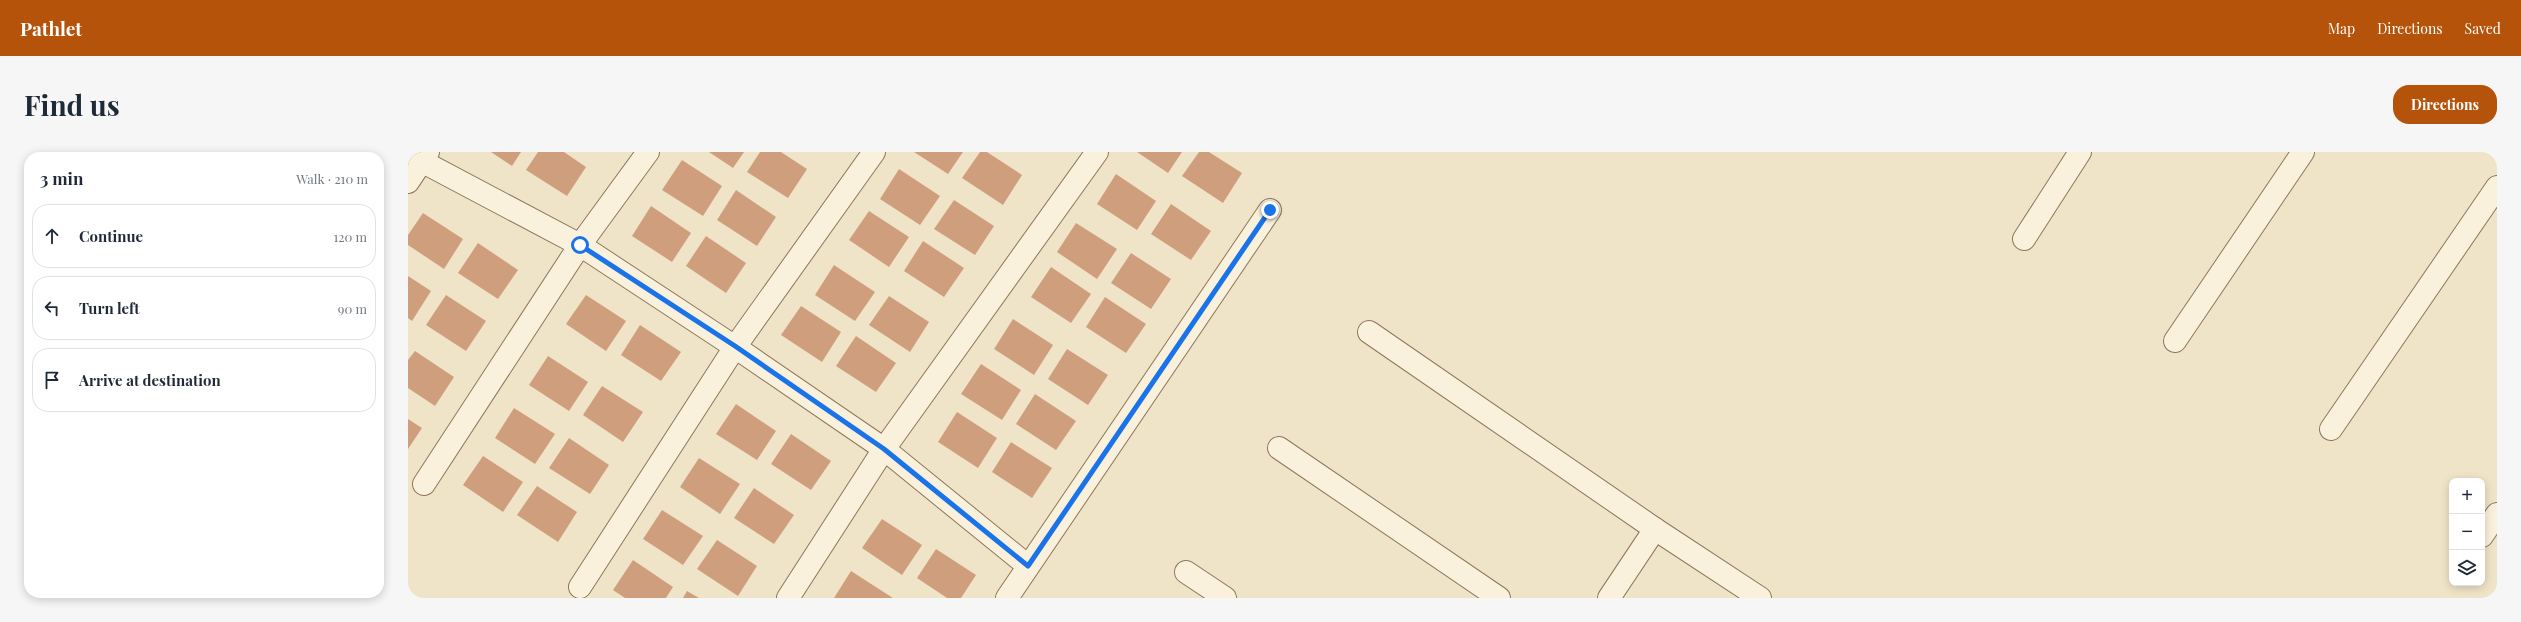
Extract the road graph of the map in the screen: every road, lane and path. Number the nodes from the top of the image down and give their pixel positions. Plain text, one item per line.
1 (648, 152) edge
2 (874, 152) edge
3 (1097, 152) edge
4 (2080, 152) edge
5 (2303, 152) edge
6 (419, 156) edge
7 (408, 182) edge
8 (2497, 188) edge
9 (1270, 210) dead end
10 (2024, 239) dead end
11 (580, 245) junction
12 (1369, 332) dead end
13 (2175, 342) dead end
14 (735, 346) junction
15 (2331, 429) dead end
16 (1279, 448) dead end
17 (884, 449) junction
18 (424, 484) dead end
19 (2497, 514) edge
20 (1655, 529) junction
21 (2485, 532) edge
22 (1028, 566) junction
23 (1186, 572) dead end
24 (580, 587) dead end
25 (788, 598) edge
26 (1008, 598) edge
27 (1225, 598) edge
28 (1499, 598) edge
29 (1609, 598) edge
30 (1760, 598) edge

1 - 11 street
2 - 14 street
3 - 17 street
4 - 10 street
5 - 13 street
6 - 7 street
6 - 11 street
8 - 15 street
9 - 22 street
11 - 14 street
11 - 18 street
12 - 20 street
14 - 17 street
14 - 24 street
16 - 28 street
17 - 22 street
17 - 25 street
19 - 21 street
20 - 29 street
20 - 30 street
22 - 26 street
23 - 27 street

